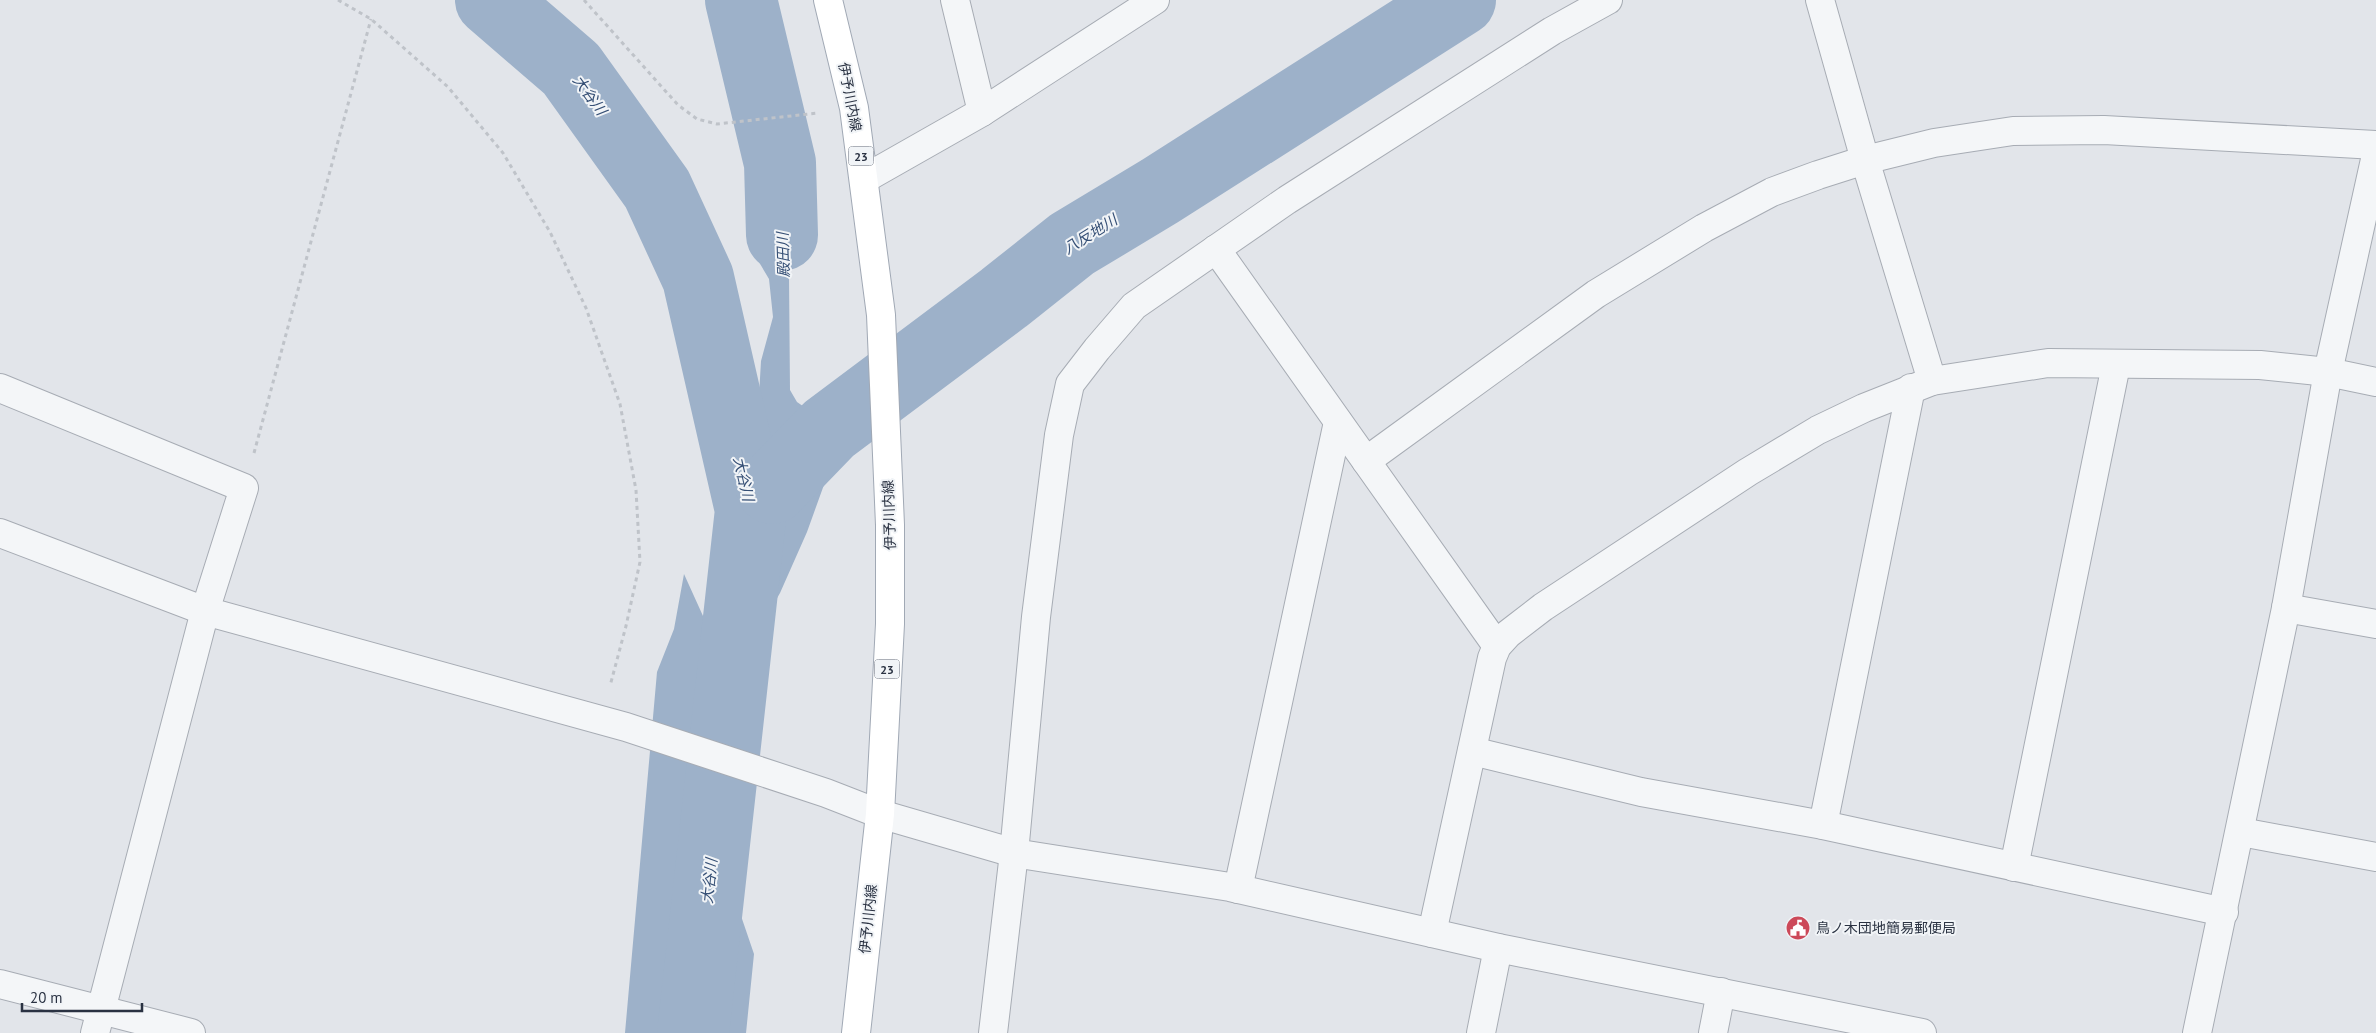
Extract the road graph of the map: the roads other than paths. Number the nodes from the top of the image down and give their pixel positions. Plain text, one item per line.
1 (828, 0) edge
2 (954, 0) edge
3 (1608, 0) edge
4 (1820, 0) edge
5 (1147, 3) edge
6 (982, 112) junction
7 (2376, 145) edge
8 (2376, 155) edge
9 (1865, 160) junction
10 (864, 179) junction
11 (1216, 249) junction
12 (2116, 365) junction
13 (2328, 372) junction
14 (2376, 382) edge
15 (1921, 385) junction
16 (0, 388) edge
17 (1338, 422) junction
18 (1366, 461) junction
19 (0, 534) edge
20 (2286, 608) junction
21 (205, 611) junction
22 (2376, 624) edge
23 (1497, 646) junction
24 (1472, 751) junction
25 (880, 814) junction
26 (1823, 825) junction
27 (2241, 832) junction
28 (1014, 853) junction
29 (2376, 857) edge
30 (2014, 866) junction
31 (1238, 889) junction
32 (2224, 912) junction
33 (1432, 933) junction
34 (1498, 948) junction
35 (0, 984) edge
36 (1721, 992) junction
37 (98, 1021) edge
38 (191, 1033) edge
39 (856, 1033) edge
40 (993, 1033) edge
41 (1482, 1033) edge
42 (1713, 1033) edge
43 (1922, 1033) edge
44 (2197, 1033) edge

1 - 10 main road, 伊予川内線 / 23
2 - 6 street
3 - 11 street
4 - 9 street
5 - 6 street
6 - 10 street
7 - 9 street
8 - 13 street
9 - 15 street
9 - 18 street
10 - 25 main road, 伊予川内線 / 23
11 - 17 street
11 - 28 street
12 - 13 street
12 - 15 street
12 - 30 street
13 - 14 street
13 - 20 street
15 - 23 street
15 - 26 street
16 - 21 street
17 - 18 street
17 - 31 street
18 - 23 street
19 - 21 street
20 - 22 street
20 - 27 street
21 - 25 street
21 - 37 street
23 - 24 street
24 - 26 street
24 - 33 street
25 - 28 street
25 - 39 main road, 伊予川内線 / 23
26 - 30 street
27 - 29 street
27 - 32 street
28 - 31 street
28 - 40 street
30 - 32 street
31 - 33 street
32 - 44 street
33 - 34 street
34 - 36 street
34 - 41 street
35 - 37 street
36 - 42 street
36 - 43 street
37 - 38 street

